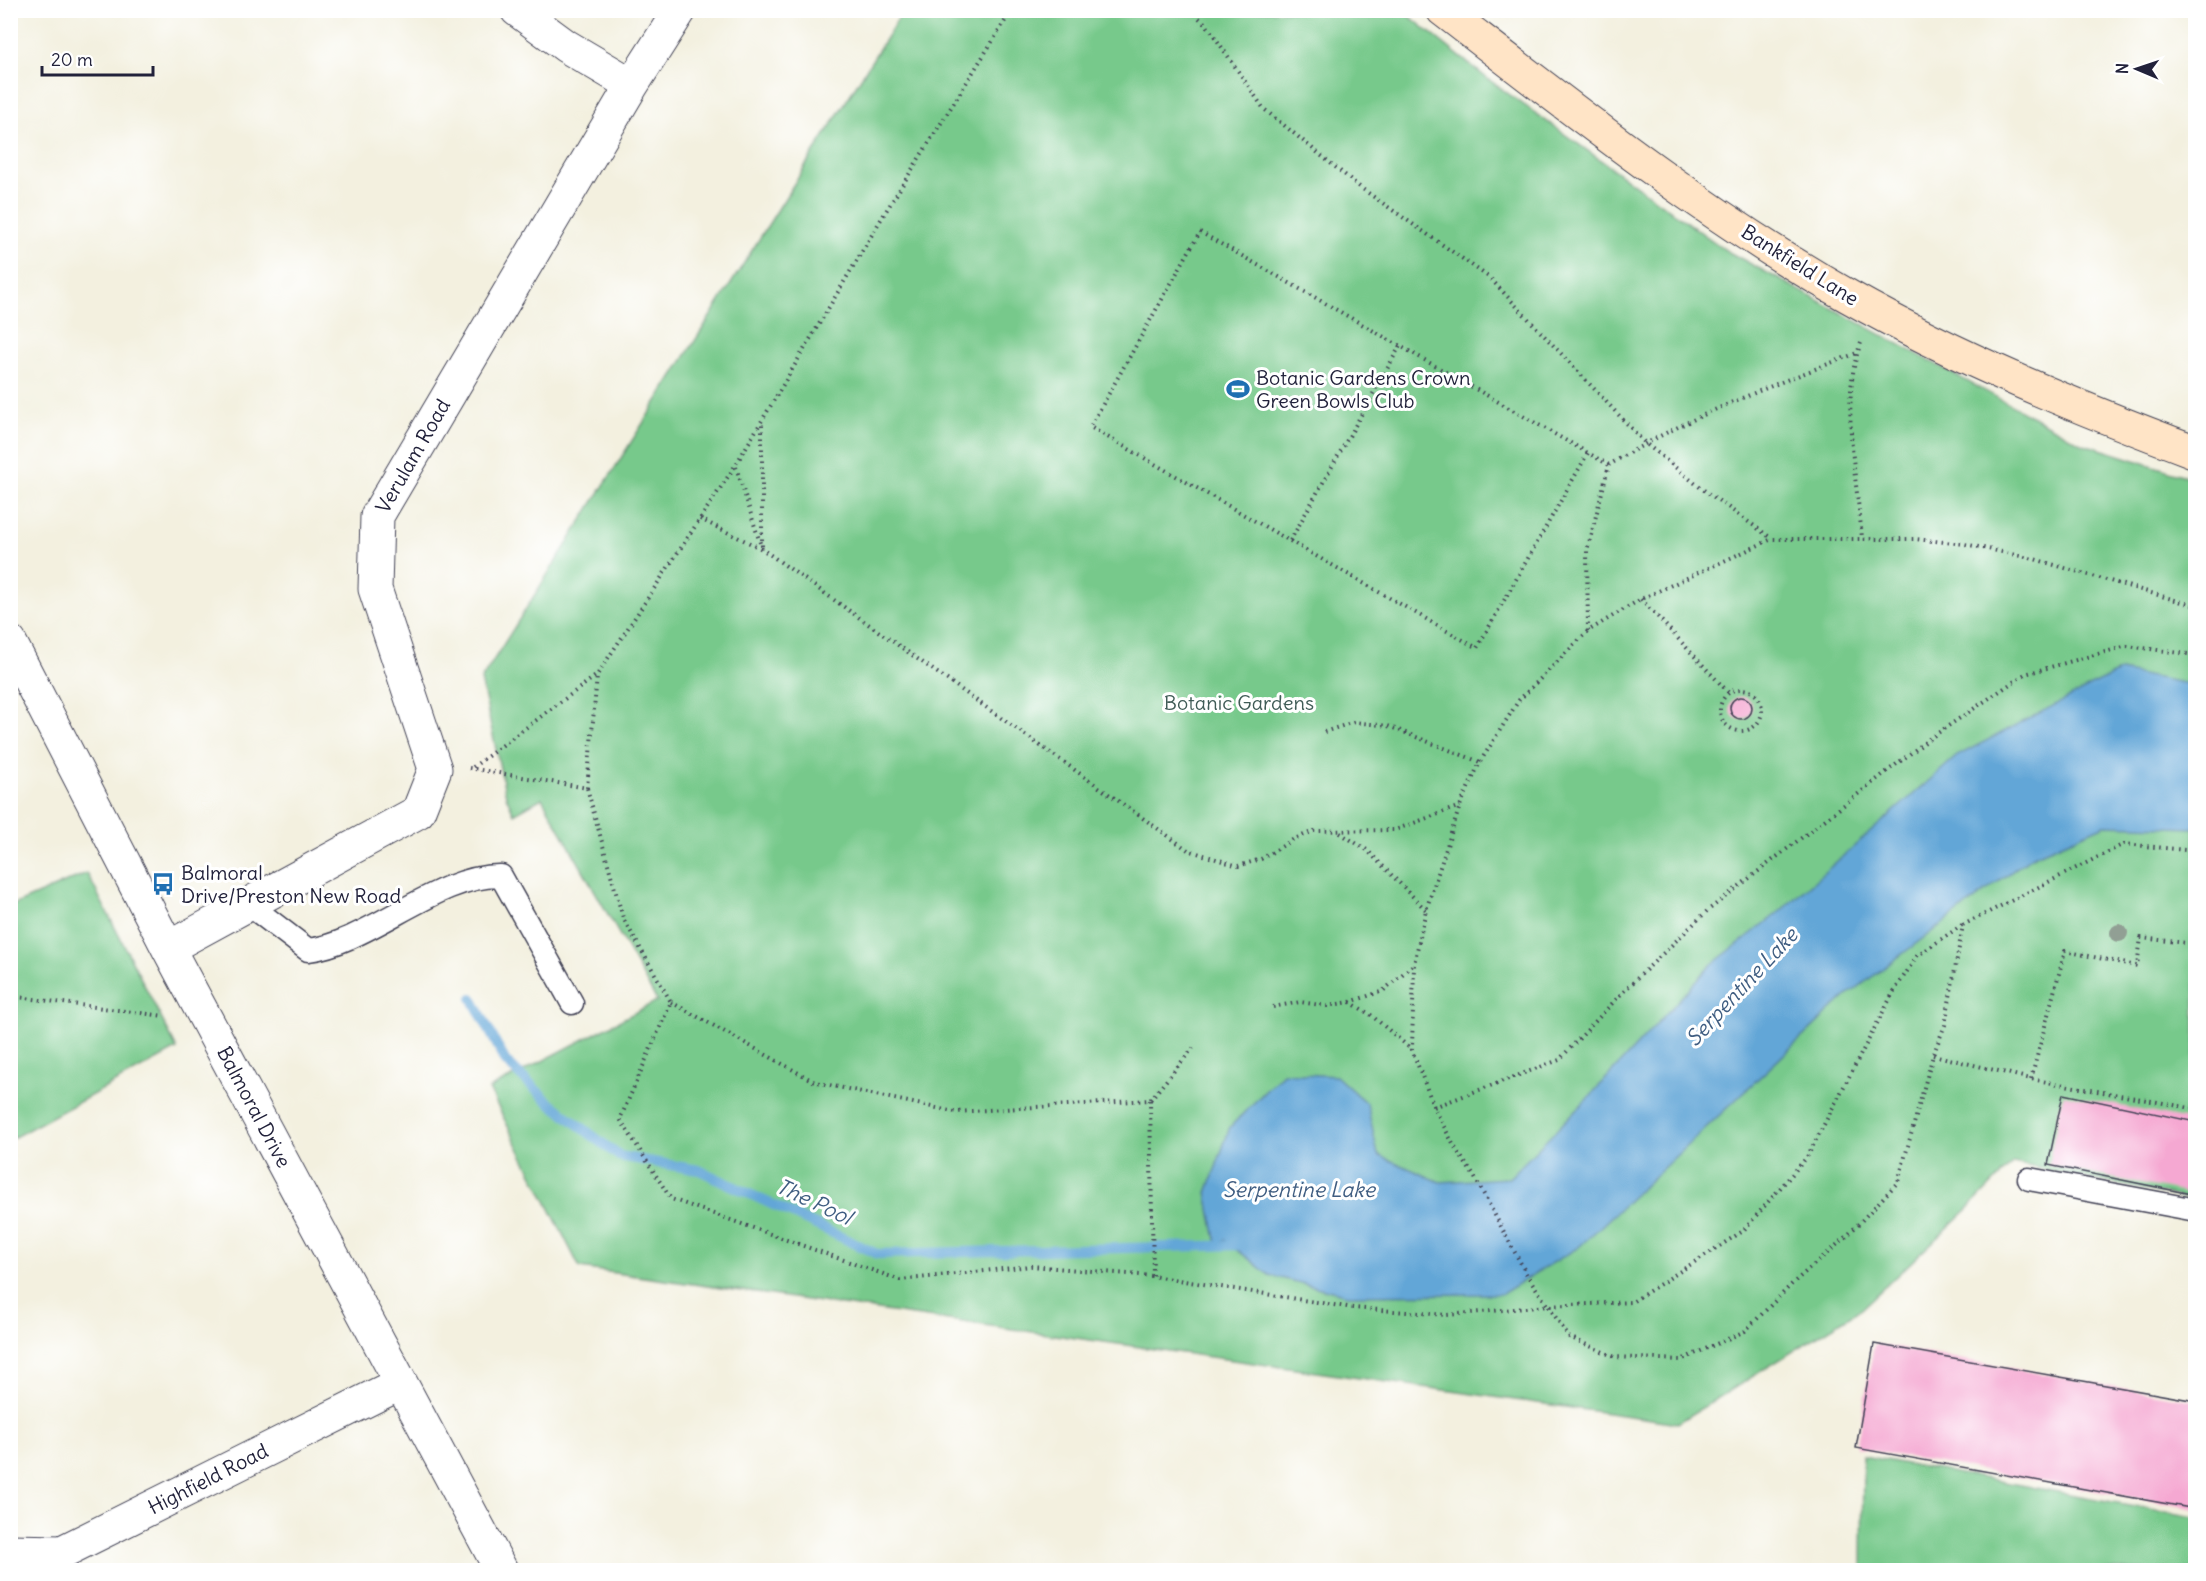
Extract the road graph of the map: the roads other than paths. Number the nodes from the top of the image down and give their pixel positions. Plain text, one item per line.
1 (517, 10) edge
2 (680, 10) edge
3 (1443, 10) edge
4 (632, 85) junction
5 (2196, 452) edge
6 (10, 642) edge
7 (248, 904) junction
8 (168, 948) junction
9 (572, 1003) dead end
10 (2029, 1179) dead end
11 (2196, 1210) edge
12 (399, 1384) junction
13 (10, 1551) edge
14 (501, 1570) edge

1 - 4 street
2 - 4 street, Verulam Road
3 - 5 main road, Bankfield Lane
4 - 7 street, Verulam Road
6 - 8 street, Balmoral Drive
7 - 8 street
7 - 9 lane
8 - 12 street, Balmoral Drive
10 - 11 lane
12 - 13 street, Highfield Road
12 - 14 street, Balmoral Drive

